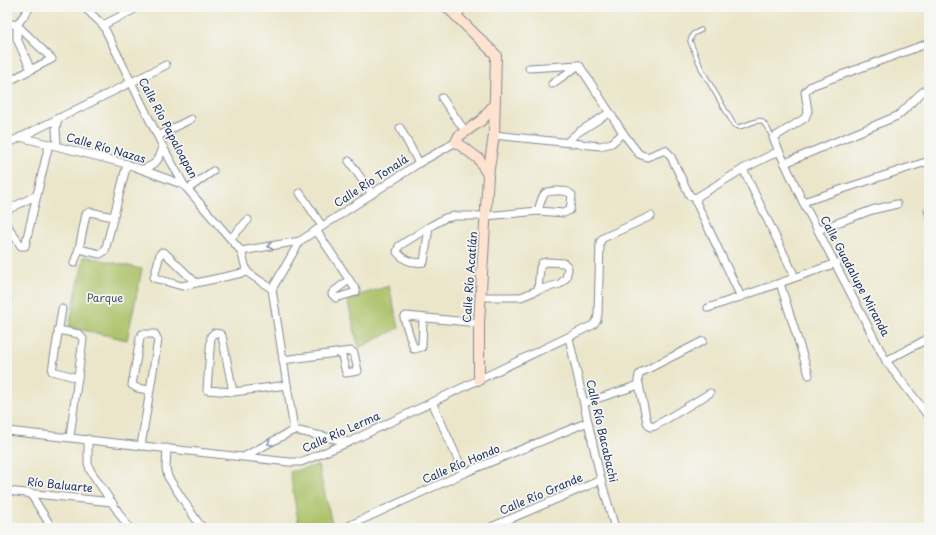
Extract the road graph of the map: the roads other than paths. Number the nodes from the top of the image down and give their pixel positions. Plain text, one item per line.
1 (30, 7) edge
2 (84, 7) edge
3 (447, 7) edge
4 (464, 7) edge
5 (133, 10) dead end
6 (456, 16) junction
7 (7, 23) edge
8 (16, 25) junction
9 (103, 25) junction
10 (701, 30) dead end
11 (929, 43) edge
12 (166, 65) dead end
13 (579, 65) junction
14 (529, 68) dead end
15 (31, 70) junction
16 (7, 82) edge
17 (130, 82) junction
18 (552, 84) dead end
19 (929, 88) edge
20 (442, 98) dead end
21 (493, 106) junction
22 (609, 113) junction
23 (58, 118) junction
24 (191, 119) dead end
25 (482, 120) junction
26 (400, 128) dead end
27 (465, 130) junction
28 (493, 130) junction
29 (623, 133) junction
30 (158, 136) junction
31 (20, 137) junction
32 (773, 138) junction
33 (456, 142) junction
34 (567, 142) junction
35 (7, 144) edge
36 (53, 145) junction
37 (163, 147) junction
38 (779, 151) junction
39 (492, 155) junction
40 (479, 159) junction
41 (350, 161) dead end
42 (929, 161) edge
43 (419, 163) junction
44 (785, 163) junction
45 (127, 164) junction
46 (143, 169) junction
47 (743, 170) junction
48 (213, 172) dead end
49 (488, 175) junction
50 (186, 187) junction
51 (300, 193) dead end
52 (372, 194) junction
53 (37, 195) junction
54 (697, 199) junction
55 (803, 202) junction
56 (897, 204) dead end
57 (7, 210) edge
58 (926, 210) dead end
59 (538, 211) junction
60 (486, 216) junction
61 (651, 216) dead end
62 (113, 217) junction
63 (929, 218) edge
64 (248, 220) dead end
65 (7, 225) edge
66 (429, 227) junction
67 (319, 228) junction
68 (818, 230) junction
69 (231, 238) junction
70 (300, 241) junction
71 (79, 249) junction
72 (241, 251) junction
73 (74, 263) dead end
74 (837, 263) junction
75 (247, 272) junction
76 (795, 277) junction
77 (349, 280) dead end
78 (196, 283) junction
79 (780, 283) junction
80 (272, 289) junction
81 (538, 290) junction
82 (481, 297) junction
83 (741, 297) junction
84 (7, 298) edge
85 (7, 302) edge
86 (708, 308) dead end
87 (62, 309) dead end
88 (423, 318) junction
89 (479, 323) junction
90 (58, 330) junction
91 (569, 338) junction
92 (929, 338) edge
93 (703, 341) dead end
94 (341, 352) junction
95 (283, 360) junction
96 (886, 361) junction
97 (809, 375) dead end
98 (78, 378) junction
99 (479, 380) junction
100 (287, 385) junction
101 (639, 385) junction
102 (149, 390) junction
103 (233, 392) junction
104 (710, 393) dead end
105 (432, 402) junction
106 (584, 404) junction
107 (929, 417) edge
108 (588, 422) junction
109 (294, 430) junction
110 (7, 431) edge
111 (70, 437) junction
112 (88, 439) junction
113 (349, 442) junction
114 (141, 446) junction
115 (167, 448) junction
116 (245, 456) junction
117 (464, 473) junction
118 (602, 480) junction
119 (7, 491) edge
120 (30, 493) junction
121 (112, 502) junction
122 (52, 528) edge
123 (129, 528) edge
124 (204, 528) edge
125 (344, 528) edge
126 (489, 528) edge
127 (615, 528) edge

1 - 8 street
2 - 9 street, Calle Río Papaloapan
3 - 6 street
4 - 6 street
5 - 9 street
6 - 21 street, Calle Río Acatlán
7 - 8 street
8 - 15 street
8 - 15 street
9 - 17 street, Calle Río Papaloapan
10 - 32 lane
11 - 32 street
12 - 17 street
13 - 14 street
13 - 18 street
13 - 22 street
15 - 16 street
17 - 23 street
17 - 30 street, Calle Río Papaloapan
19 - 44 street
20 - 27 street
21 - 25 street
21 - 28 street, Calle Río Acatlán
22 - 29 street
22 - 34 street
23 - 31 street
23 - 36 street
24 - 30 street
25 - 27 street
25 - 28 street
26 - 43 street
27 - 33 street
28 - 34 street
28 - 39 street, Calle Río Acatlán
29 - 34 street
29 - 54 street
30 - 37 street, Calle Río Papaloapan
31 - 35 street
31 - 36 street, Calle Río Nazas
32 - 38 street, Calle Guadalupe Miranda
33 - 40 street
33 - 43 street, Calle Río Tonalá
36 - 45 street, Calle Río Nazas
36 - 53 street
37 - 46 street
37 - 50 street, Calle Río Papaloapan
38 - 44 street, Calle Guadalupe Miranda
38 - 47 street
39 - 40 street
39 - 49 street, Calle Río Acatlán
40 - 49 street
41 - 52 street
42 - 55 street
43 - 52 street, Calle Río Tonalá
44 - 55 street, Calle Guadalupe Miranda
45 - 46 street, Calle Río Nazas
45 - 62 street
46 - 50 street, Calle Río Nazas
47 - 54 street
47 - 76 street
48 - 50 street
49 - 60 street, Calle Río Acatlán
50 - 69 street, Calle Río Papaloapan
51 - 67 street
52 - 67 street, Calle Río Tonalá
53 - 57 street
53 - 65 street
54 - 83 street
55 - 68 street, Calle Guadalupe Miranda
56 - 68 street
58 - 63 lane
59 - 59 street
59 - 60 street
60 - 66 street
60 - 82 street, Calle Río Acatlán
61 - 91 street, Calle Río Lerma
62 - 71 street
62 - 71 street
64 - 69 street
66 - 66 street
67 - 70 street, Calle Río Tonalá
67 - 77 street
68 - 74 street, Calle Guadalupe Miranda
69 - 72 street, Calle Río Papaloapan
70 -> 72 street, Calle Río Tonalá
70 - 80 street, Calle Río Tonalá
71 - 73 street
72 - 75 street, Calle Río Papaloapan
74 - 76 street
74 - 96 street, Calle Guadalupe Miranda
75 - 78 street
75 - 80 street
76 - 79 street
78 - 78 street
79 - 83 street
79 - 97 street
80 - 95 street
81 - 81 street
81 - 82 street
82 - 89 street, Calle Río Acatlán
83 - 86 street
84 - 85 street
87 - 90 street
88 - 88 street
88 - 89 street
89 - 99 street, Calle Río Acatlán
90 - 98 street
90 - 98 street
91 - 99 street, Calle Río Lerma
91 - 106 street, Calle Río Bacabachi
92 - 96 street
93 - 101 street
94 - 94 street
94 - 95 street
95 - 100 street
96 - 107 street, Calle Guadalupe Miranda
98 - 111 street
99 - 105 street, Calle Río Lerma
100 - 103 street
100 - 109 street
101 - 104 street
101 - 106 street
102 - 102 street
102 - 114 street
103 - 103 street
105 - 113 street, Calle Río Lerma
105 - 117 street
106 - 108 street, Calle Río Bacabachi
108 - 117 street, Calle Río Hondo
108 - 118 street, Calle Río Bacabachi
109 - 113 street
109 -> 116 street
110 - 111 street, Calle Río Lerma
111 - 112 street, Calle Río Lerma
112 - 114 street, Calle Río Lerma
112 - 121 street
113 - 116 street, Calle Río Lerma
114 - 115 street, Calle Río Lerma
115 - 116 street, Calle Río Lerma
115 - 124 street
117 - 125 street, Calle Río Hondo
118 - 126 street, Calle Río Grande
118 - 127 street, Calle Río Bacabachi
119 - 120 street, Río Baluarte
120 - 121 street, Río Baluarte
120 - 122 street
121 - 123 street

